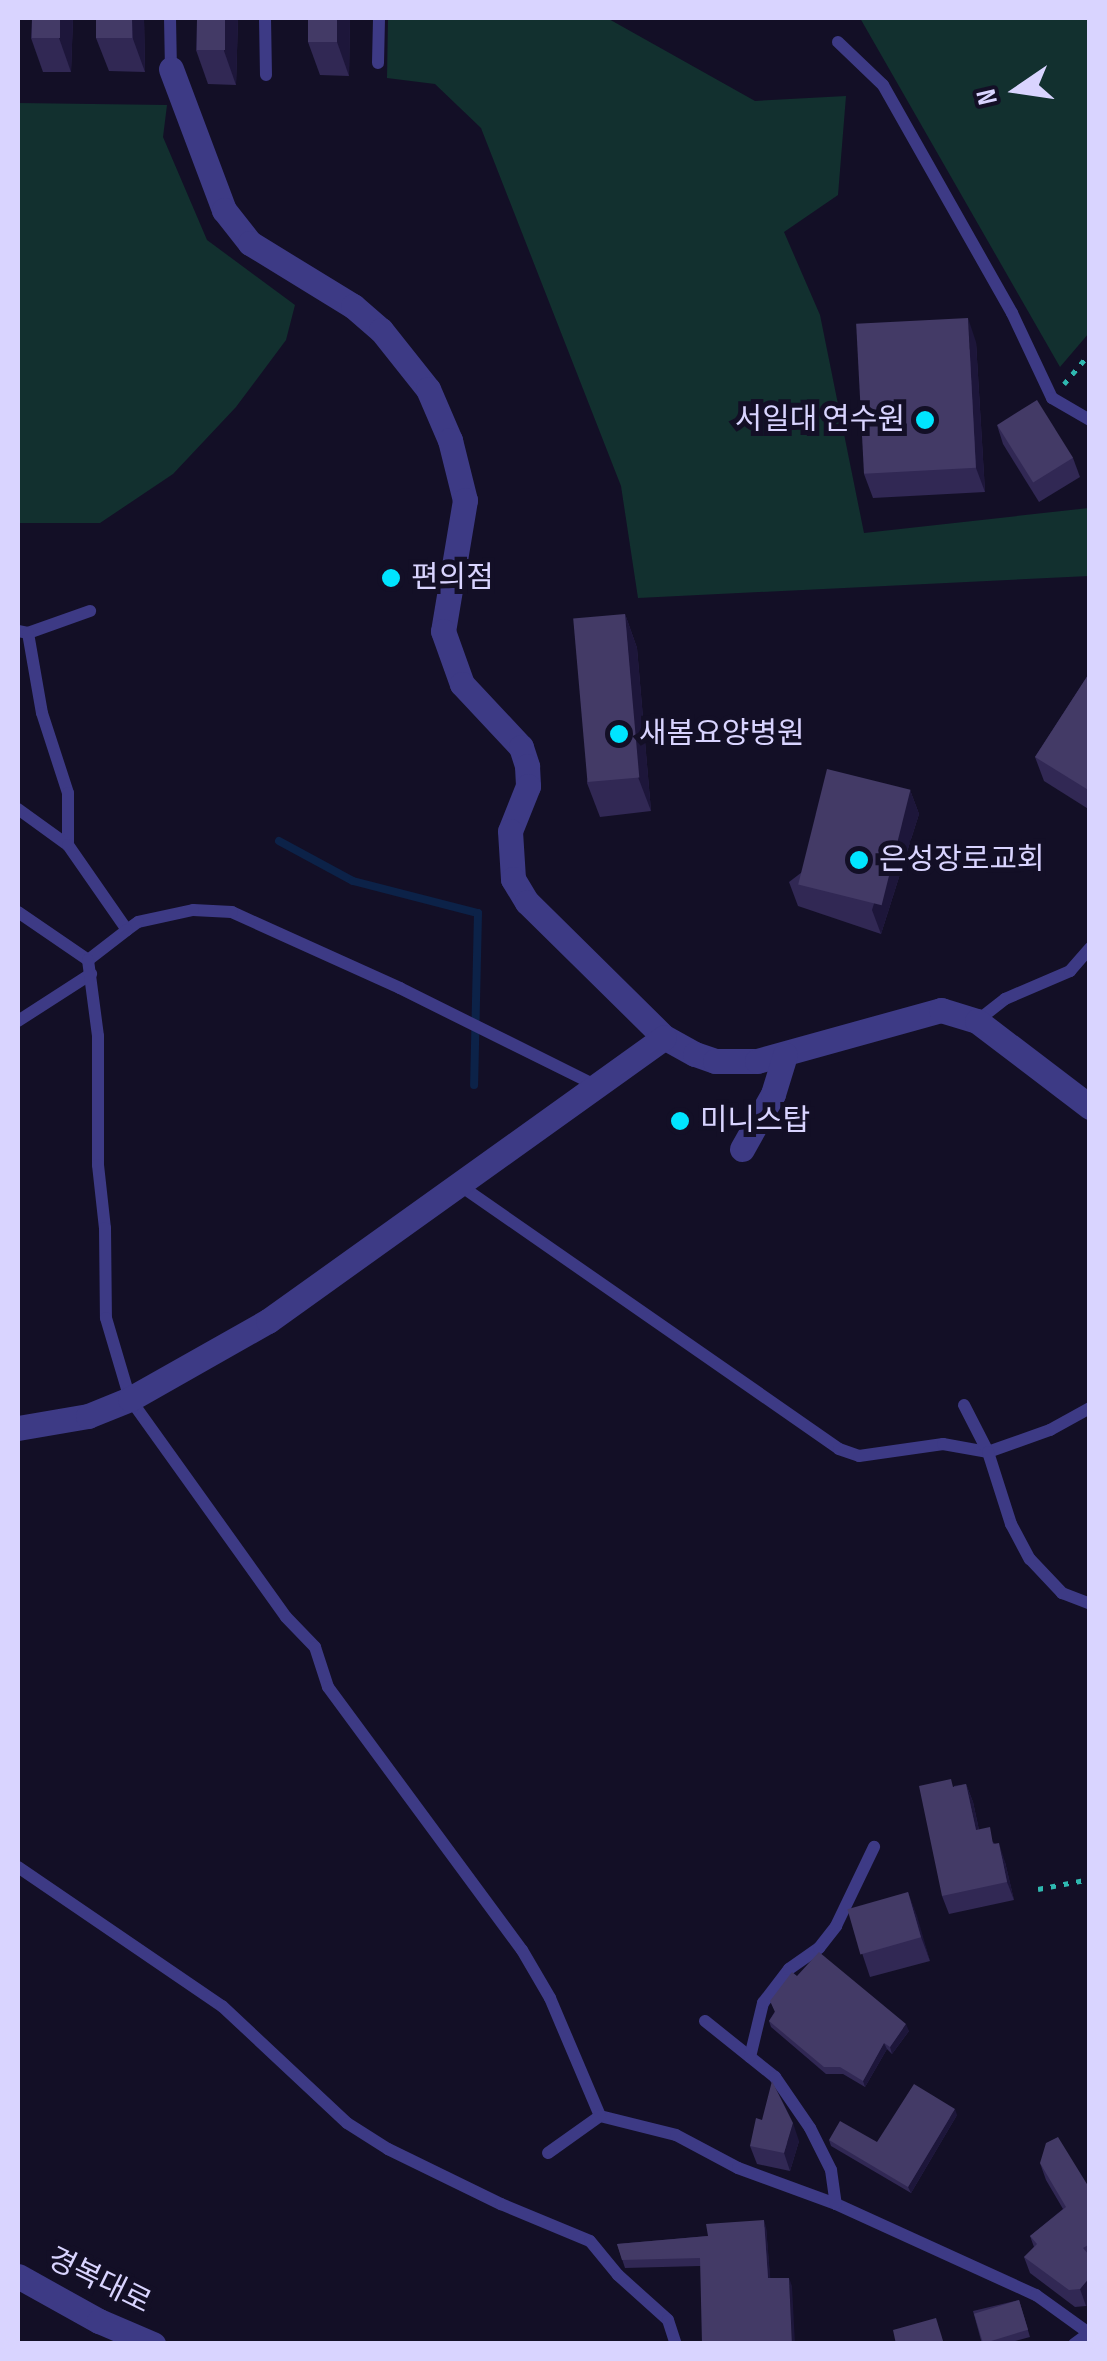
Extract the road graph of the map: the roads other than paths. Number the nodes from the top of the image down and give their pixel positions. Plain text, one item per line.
1 (170, 18) edge
2 (265, 18) edge
3 (379, 18) edge
4 (838, 42) dead end
5 (378, 63) dead end
6 (171, 68) joint
7 (266, 75) dead end
8 (1090, 420) edge
9 (90, 611) dead end
10 (22, 632) edge
11 (18, 809) edge
12 (68, 845) junction
13 (18, 912) edge
14 (127, 930) junction
15 (1090, 948) edge
16 (89, 967) junction
17 (18, 1021) edge
18 (976, 1021) junction
19 (664, 1037) junction
20 (785, 1054) junction
21 (593, 1084) junction
22 (1090, 1106) edge
23 (742, 1149) dead end
24 (457, 1184) junction
25 (130, 1400) junction
26 (964, 1404) dead end
27 (1090, 1408) edge
28 (18, 1428) edge
29 (988, 1452) junction
30 (1090, 1604) edge
31 (874, 1848) dead end
32 (18, 1867) edge
33 (705, 2020) dead end
34 (750, 2057) junction
35 (600, 2116) junction
36 (548, 2152) dead end
37 (836, 2204) junction
38 (18, 2276) edge
39 (1089, 2334) edge
40 (153, 2344) edge
41 (676, 2344) edge
42 (1074, 2344) edge

1 - 6 lane
2 - 7 lane
3 - 5 lane
4 - 8 lane
6 - 19 street
9 - 10 lane
10 - 12 lane
11 - 12 lane
12 - 14 lane
13 - 16 lane
14 - 16 lane
14 - 21 lane
15 - 18 lane
16 - 17 lane
16 - 25 lane
18 - 20 street
18 - 22 street
19 - 20 street
19 - 21 street
20 - 23 street
21 - 24 street
24 - 25 street
24 - 29 lane
25 - 28 street
25 - 35 lane
26 - 29 lane
27 - 29 lane
29 - 30 lane
31 - 34 lane
32 - 41 lane
33 - 34 lane
34 - 37 lane
35 - 36 lane
35 - 37 lane
37 - 39 lane
38 - 40 street, 경복대로
39 - 42 lane

